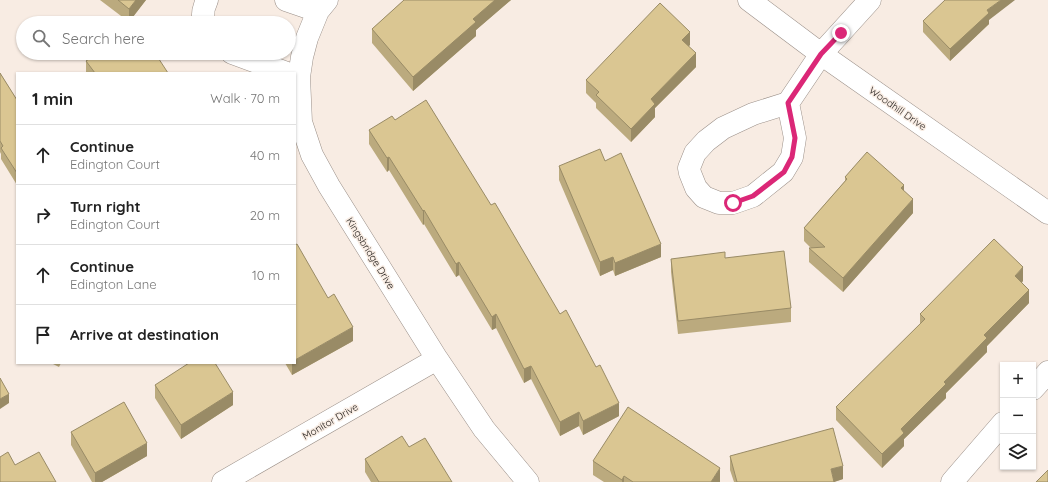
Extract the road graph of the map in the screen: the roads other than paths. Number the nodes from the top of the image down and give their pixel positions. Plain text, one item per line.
1 (206, 0) edge
2 (286, 0) edge
3 (749, 0) edge
4 (870, 0) edge
5 (322, 6) edge
6 (202, 16) edge
7 (821, 54) junction
8 (252, 60) edge
9 (286, 72) edge
10 (295, 72) edge
11 (296, 88) edge
12 (788, 103) junction
13 (1048, 213) edge
14 (437, 359) junction
15 (1048, 372) edge
16 (1036, 386) edge
17 (1000, 426) edge
18 (223, 482) edge
19 (528, 482) edge
20 (952, 482) edge

1 - 6 street
2 - 5 street
3 - 7 street, Woodhill Drive
4 - 7 street
5 - 10 street, Kingsbridge Drive
7 - 12 street
7 - 13 street, Woodhill Drive
8 - 9 street
11 - 14 street, Kingsbridge Drive
12 - 12 street
14 - 18 street, Monitor Drive
14 - 19 street, Kingsbridge Drive
15 - 16 street
17 - 20 street

